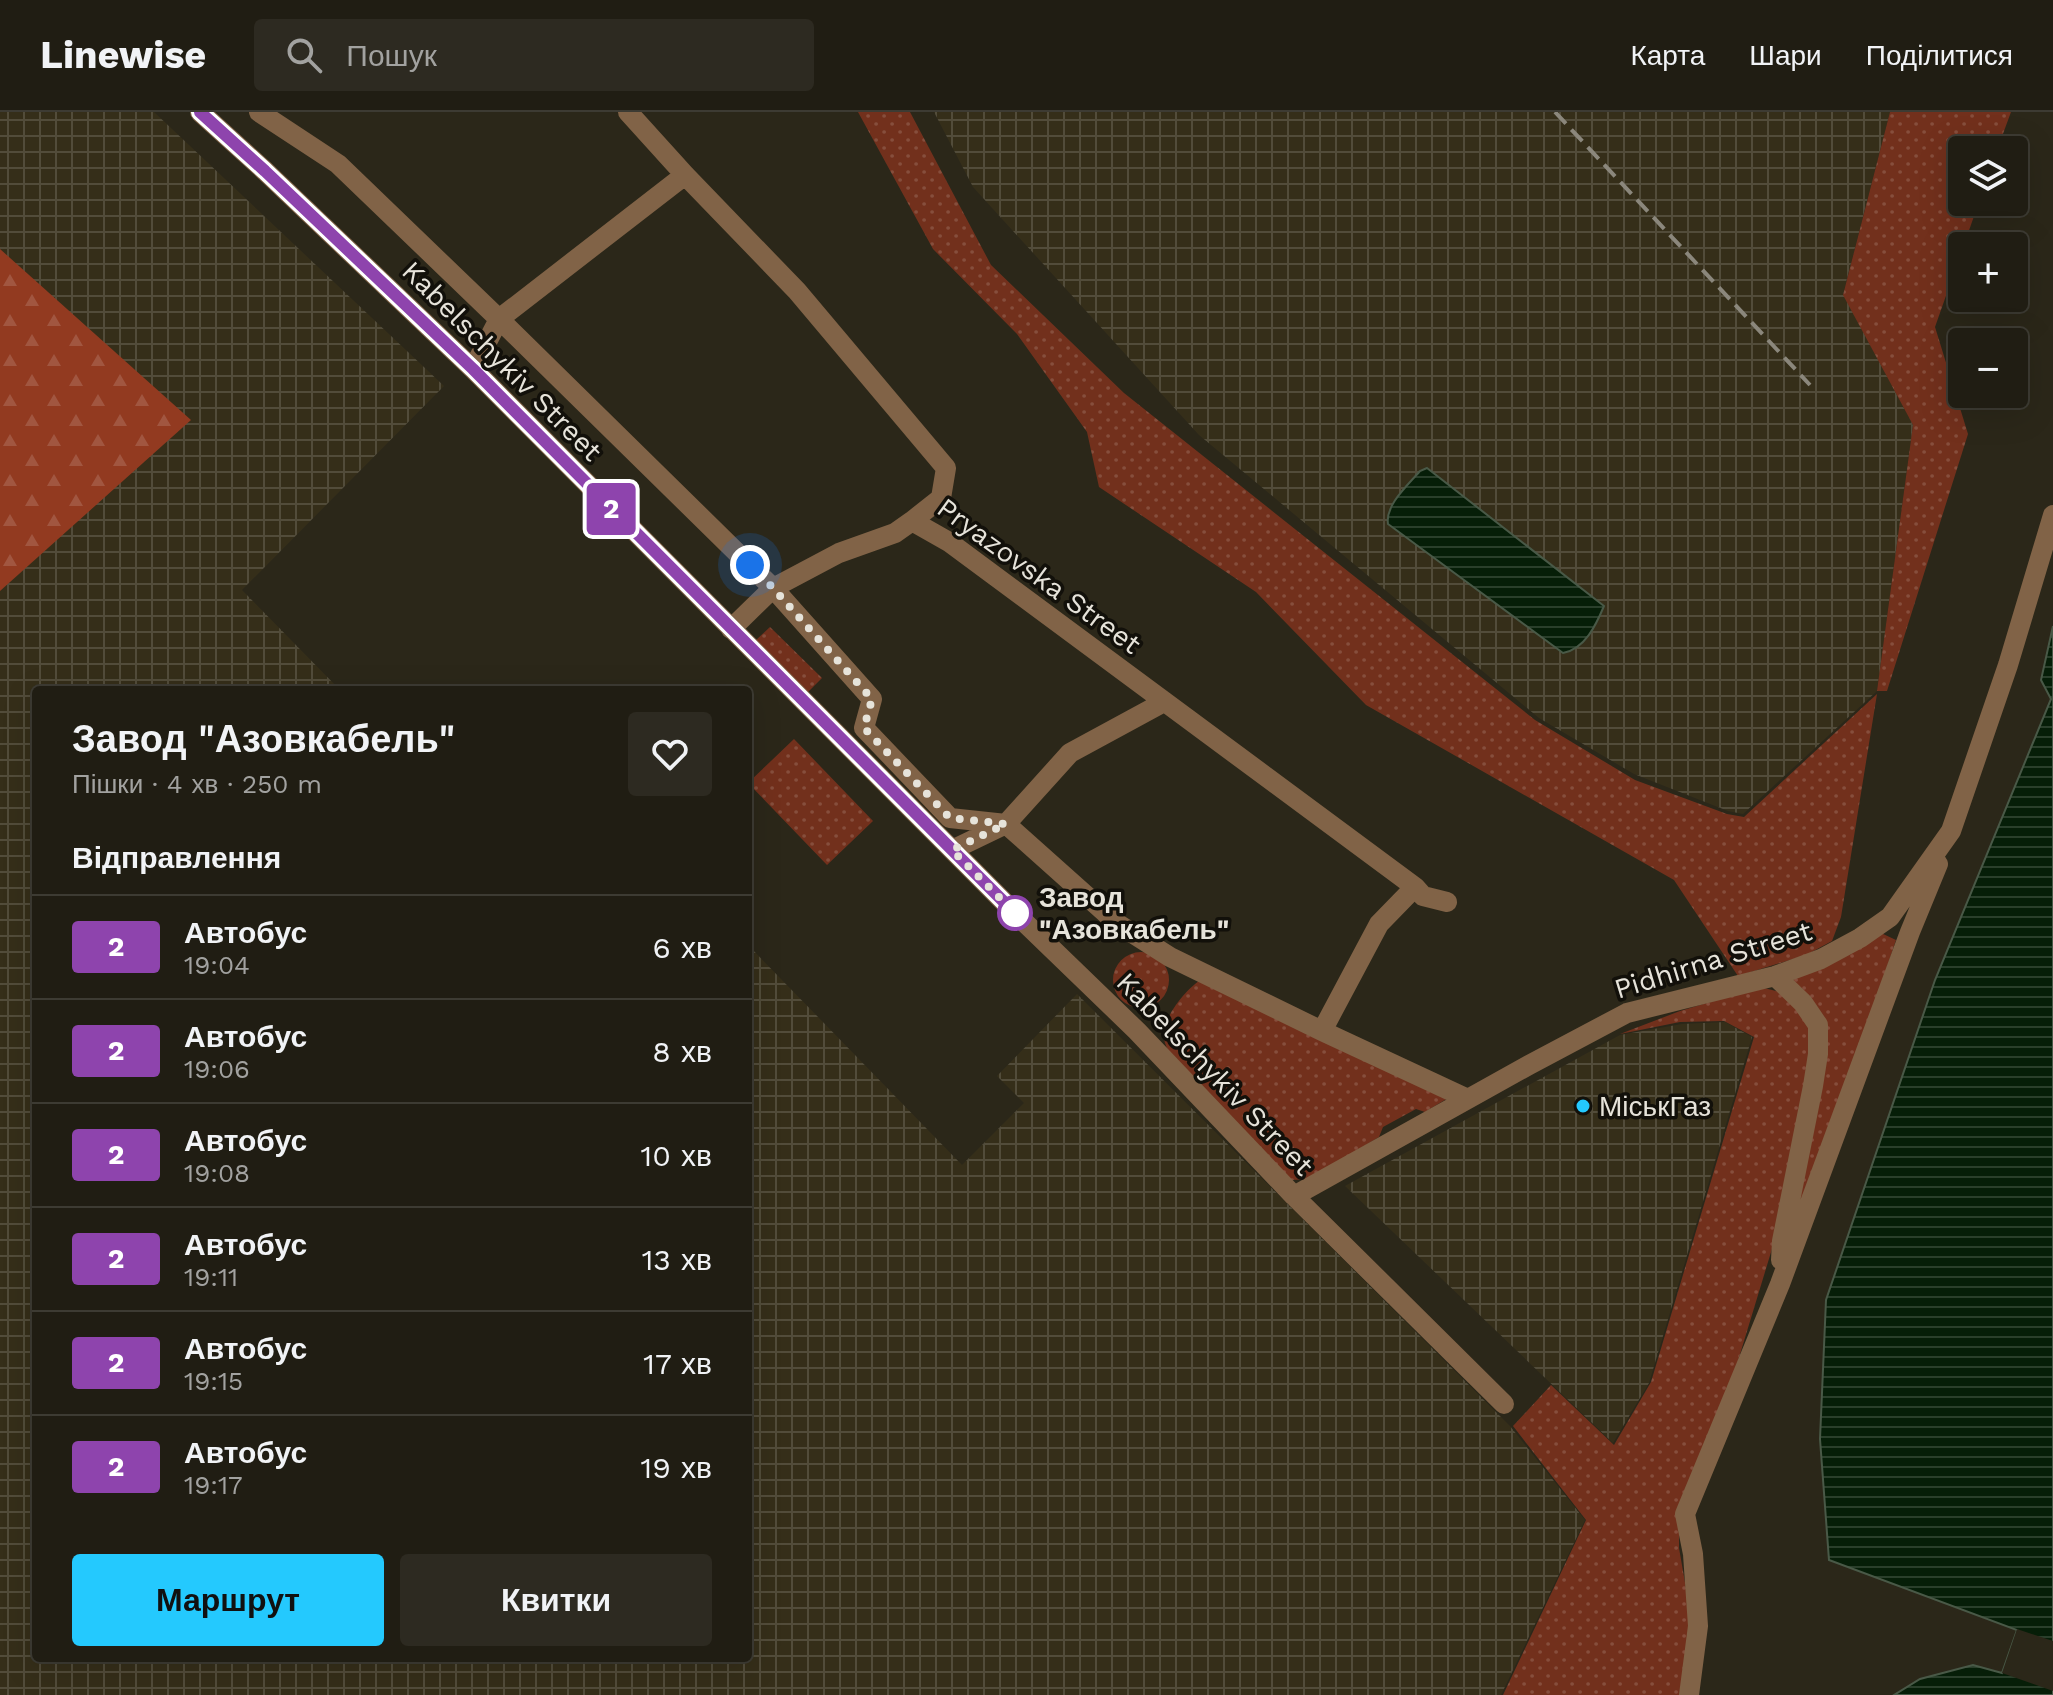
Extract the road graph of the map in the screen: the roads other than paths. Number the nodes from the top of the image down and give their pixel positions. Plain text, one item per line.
1 (200, 112) edge
2 (259, 112) edge
3 (628, 112) edge
4 (685, 175) junction
5 (499, 319) junction
6 (473, 369) junction
7 (2053, 515) edge
8 (912, 521) junction
9 (773, 588) junction
10 (731, 629) junction
11 (1164, 702) junction
12 (1006, 824) junction
13 (1951, 831) junction
14 (952, 850) junction
15 (1415, 887) junction
16 (1447, 902) dead end
17 (1775, 976) junction
18 (1322, 1031) junction
19 (1468, 1099) junction
20 (1294, 1196) junction
21 (1780, 1284) junction
22 (1504, 1404) dead end
23 (1689, 1695) edge

1 - 6 street, Kabelschykiv Street
2 - 5 street, Kabelschykiv Street
3 - 4 street, Pryazovska Street
4 - 5 street
4 - 8 street, Pryazovska Street
5 - 6 street
5 - 9 street, Kabelschykiv Street
6 - 10 street, Kabelschykiv Street
7 - 13 street, Pidhirna Street
8 - 9 street
8 - 11 street, Pryazovska Street
9 - 10 street
9 - 12 street, Kabelschykiv Street
10 - 14 street, Kabelschykiv Street
11 - 12 street
11 - 15 street, Pryazovska Street
12 - 14 street
12 - 18 street, Kabelschykiv Street
13 - 17 street, Pidhirna Street
13 - 21 street
14 - 20 street, Kabelschykiv Street
15 - 16 street, Pryazovska Street
15 - 18 street
17 - 19 street, Pidhirna Street
17 - 21 street
18 - 19 street, Kabelschykiv Street
19 - 20 street, Pidhirna Street
20 - 22 street, Kabelschykiv Street
21 - 23 street

